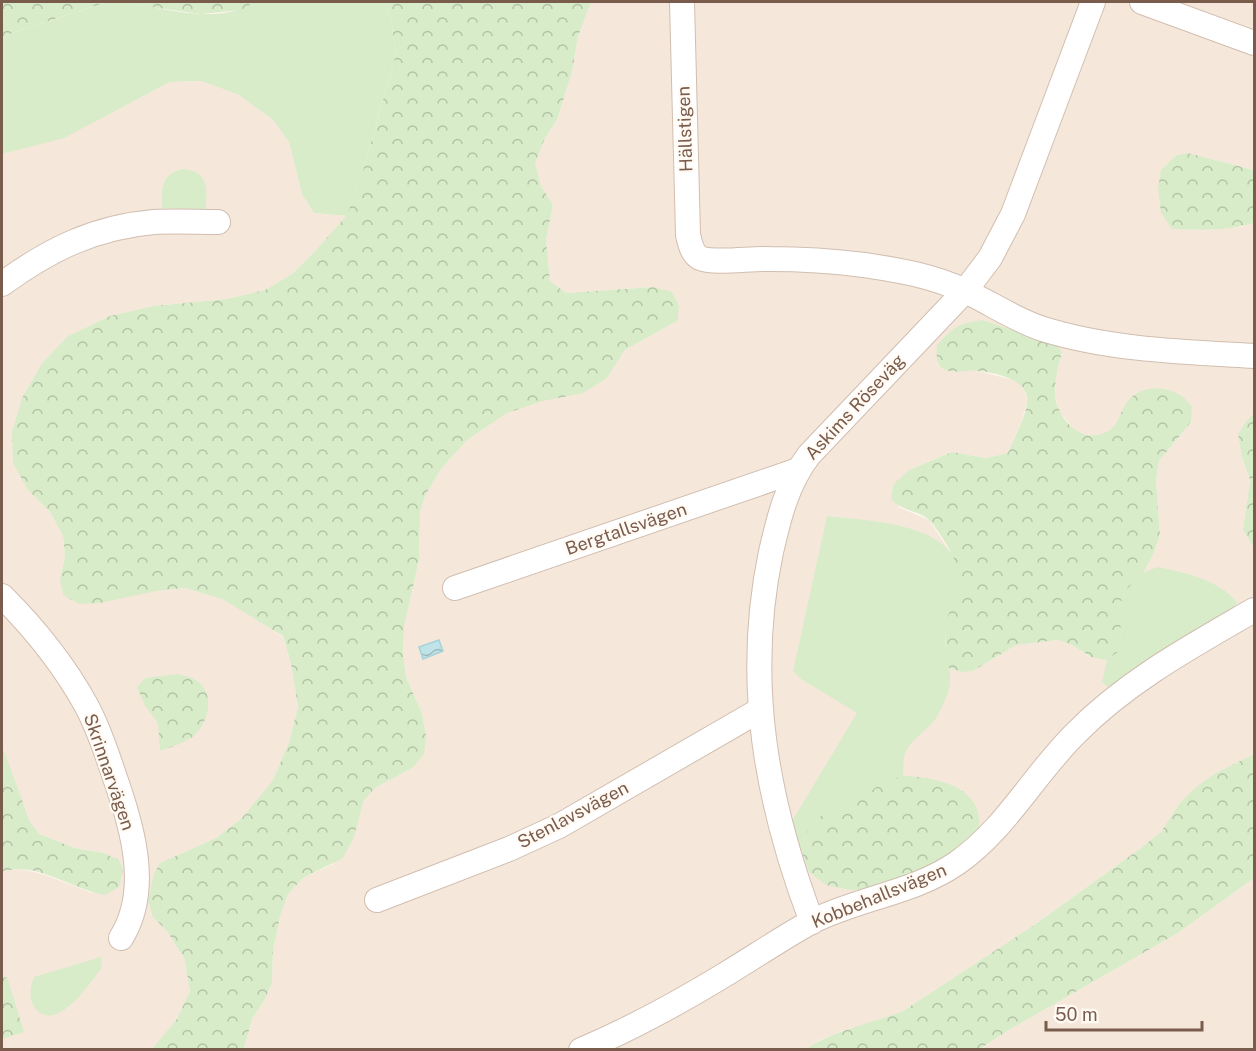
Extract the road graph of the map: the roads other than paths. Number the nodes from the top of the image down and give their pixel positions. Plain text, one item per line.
1 (682, 2) edge
2 (1093, 2) edge
3 (1142, 2) edge
4 (1254, 43) edge
5 (218, 222) dead end
6 (2, 284) edge
7 (965, 291) junction
8 (1254, 356) edge
9 (798, 470) junction
10 (455, 588) dead end
11 (2, 596) edge
12 (1254, 610) edge
13 (760, 711) junction
14 (377, 900) dead end
15 (812, 922) junction
16 (121, 938) dead end
17 (581, 1050) edge

1 - 7 street, Hällstigen
2 - 7 street, Askims Röseväg
3 - 4 street
5 - 6 street
7 - 8 street
7 - 9 street, Askims Röseväg
9 - 10 street, Bergtallsvägen
9 - 13 street, Askims Röseväg
11 - 16 street, Skrinnarvägen
12 - 15 street, Kobbehallsvägen
13 - 14 street, Stenlavsvägen
13 - 15 street, Askims Röseväg
15 - 17 street, Kobbehallsvägen

